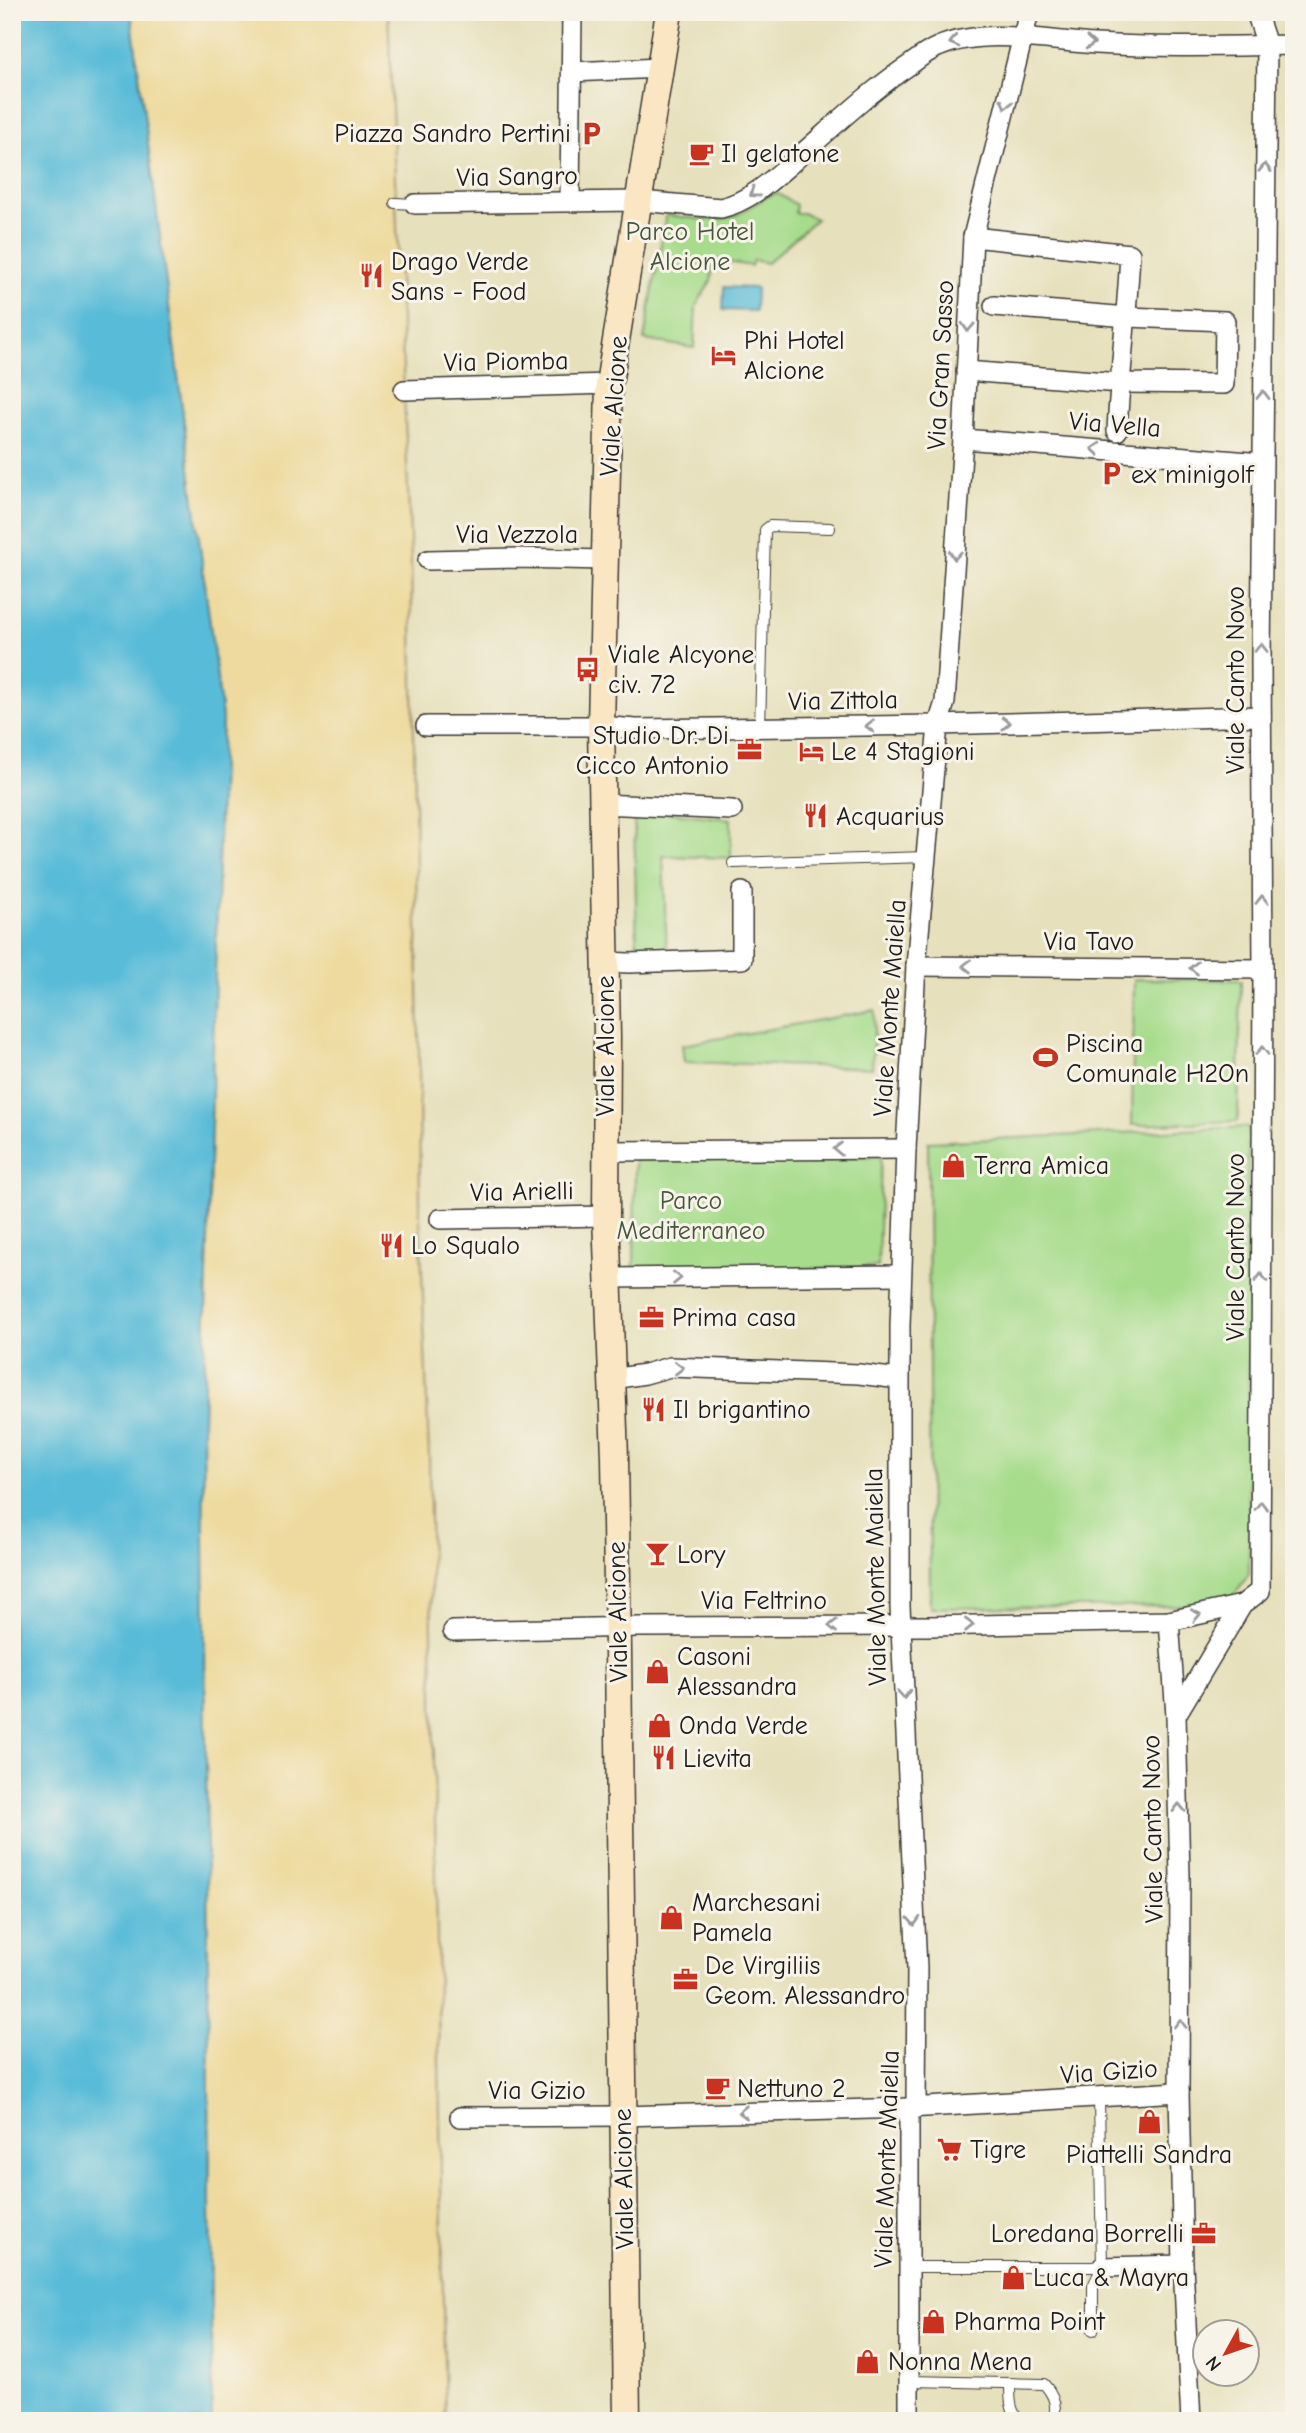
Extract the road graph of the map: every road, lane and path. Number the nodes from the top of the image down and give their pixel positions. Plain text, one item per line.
1 (572, 12) edge
2 (669, 12) edge
3 (1029, 12) edge
4 (1256, 12) edge
5 (1022, 38) junction
6 (1267, 45) junction
7 (1294, 45) edge
8 (572, 63) junction
9 (660, 68) junction
10 (570, 201) junction
11 (639, 201) junction
12 (395, 203) dead end
13 (415, 204) joint
14 (973, 237) junction
15 (995, 306) dead end
16 (1128, 317) junction
17 (967, 371) junction
18 (1120, 383) junction
19 (610, 384) junction
20 (404, 390) dead end
21 (1117, 431) dead end
22 (963, 439) junction
23 (1262, 463) junction
24 (830, 528) dead end
25 (428, 560) dead end
26 (605, 560) junction
27 (1261, 716) junction
28 (938, 725) junction
29 (426, 726) dead end
30 (601, 726) junction
31 (760, 728) junction
32 (602, 804) junction
33 (732, 810) dead end
34 (927, 858) junction
35 (733, 863) dead end
36 (742, 892) dead end
37 (605, 962) junction
38 (916, 966) junction
39 (1263, 969) junction
40 (906, 1149) junction
41 (607, 1151) junction
42 (606, 1216) junction
43 (440, 1219) dead end
44 (901, 1275) junction
45 (609, 1278) junction
46 (612, 1379) junction
47 (899, 1379) junction
48 (1242, 1605) junction
49 (1169, 1621) junction
50 (901, 1626) junction
51 (617, 1627) junction
52 (453, 1631) dead end
53 (1176, 1715) junction
54 (1180, 2092) junction
55 (1099, 2098) junction
56 (913, 2108) junction
57 (460, 2116) dead end
58 (622, 2116) junction
59 (1184, 2265) junction
60 (908, 2267) junction
61 (1102, 2267) junction
62 (1093, 2330) dead end
63 (910, 2381) junction
64 (1010, 2385) junction
65 (626, 2421) edge
66 (909, 2421) edge
67 (1019, 2421) edge
68 (1053, 2421) edge
69 (1191, 2421) edge

1 - 8 street
2 - 9 street, Viale Alcione
3 - 5 street, Via Gran Sasso
4 - 6 street, Viale Canto Novo
5 -> 6 street, Via Sangro
5 -> 11 street, Via Sangro
5 -> 14 street, Via Gran Sasso
6 - 7 street, Via Sangro
23 -> 6 street, Viale Canto Novo
8 - 9 street
8 - 10 street
9 - 11 street, Viale Alcione
10 - 11 street, Via Sangro
10 - 13 street, Via Sangro
11 - 19 street, Viale Alcione
12 - 13 lane, Via Sangro
14 - 16 street
14 -> 17 street, Via Gran Sasso
15 - 16 street
16 - 18 street
16 - 18 street
17 - 18 street
17 - 22 street, Via Gran Sasso
18 - 21 street
19 - 20 street, Via Piomba
19 - 26 street, Viale Alcione
23 -> 22 street, Via Vella
22 -> 28 street, Via Gran Sasso
27 -> 23 street, Viale Canto Novo
24 - 31 lane
25 - 26 street, Via Vezzola
26 - 30 street, Viale Alcione
28 -> 27 street, Via Zittola
39 -> 27 street, Viale Canto Novo
28 -> 31 street, Via Zittola
28 - 34 street, Viale Monte Maiella
29 - 30 street, Via Zittola
30 - 31 street, Via Zittola
30 - 32 street, Viale Alcione
32 - 33 street
32 - 37 street, Viale Alcione
34 - 35 lane
34 - 38 street, Viale Monte Maiella
36 - 37 street
37 - 41 street, Viale Alcione
39 -> 38 street, Via Tavo
38 - 40 street, Viale Monte Maiella
48 -> 39 street, Viale Canto Novo
40 -> 41 street
40 - 44 street, Viale Monte Maiella
41 - 42 street, Viale Alcione
42 - 43 street, Via Arielli
42 - 45 street, Viale Alcione
45 -> 44 street
44 - 47 street, Viale Monte Maiella
45 - 46 street, Viale Alcione
46 -> 47 street
46 - 51 street, Viale Alcione
47 - 50 street, Viale Monte Maiella
49 -> 48 street, Via Feltrino
48 - 53 street, Viale Canto Novo
50 -> 49 street, Via Feltrino
49 - 53 street
50 -> 51 street, Via Feltrino
50 -> 56 street, Viale Monte Maiella
51 - 52 street, Via Feltrino
51 - 58 street, Viale Alcione
54 -> 53 street, Viale Canto Novo
54 - 55 street, Via Gizio
54 - 59 street, Viale Canto Novo
55 - 56 street, Via Gizio
55 - 61 lane
56 -> 58 street, Via Gizio
56 - 60 street, Viale Monte Maiella
57 - 58 street, Via Gizio
58 - 65 street, Viale Alcione
59 - 61 street
59 - 69 street, Viale Canto Novo
60 - 61 lane
60 - 63 street, Viale Monte Maiella
61 - 62 lane
63 - 64 lane
63 - 66 street, Viale Monte Maiella
64 - 67 lane
64 - 68 lane

